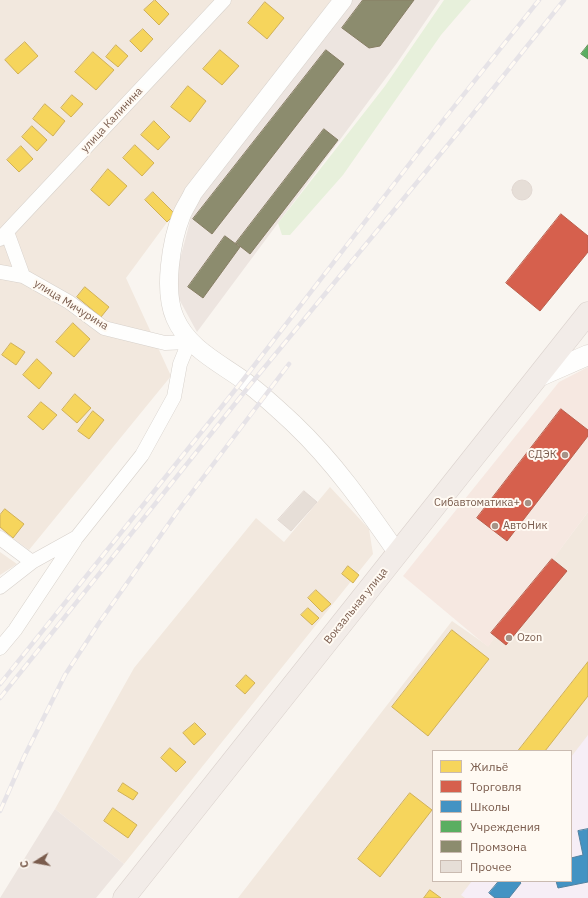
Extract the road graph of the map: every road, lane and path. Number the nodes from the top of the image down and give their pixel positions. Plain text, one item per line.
1 (224, 0) edge
2 (343, 0) edge
3 (3, 236) edge
4 (0, 272) edge
5 (23, 276) junction
6 (588, 313) edge
7 (189, 342) junction
8 (588, 355) edge
9 (538, 377) junction
10 (77, 537) junction
11 (0, 538) edge
12 (398, 554) junction
13 (32, 562) junction
14 (0, 587) edge
15 (0, 648) edge
16 (124, 898) edge

1 - 3 street, улица Калинина
2 - 7 street
3 - 5 street
4 - 5 street, улица Мичурина
5 - 7 street, улица Мичурина
6 - 9 highway, Вокзальная улица
7 - 10 street
7 - 12 street
8 - 9 main road
9 - 12 highway, Вокзальная улица
10 - 13 street
10 - 15 street
11 - 13 street
12 - 16 highway, Вокзальная улица
13 - 14 street

